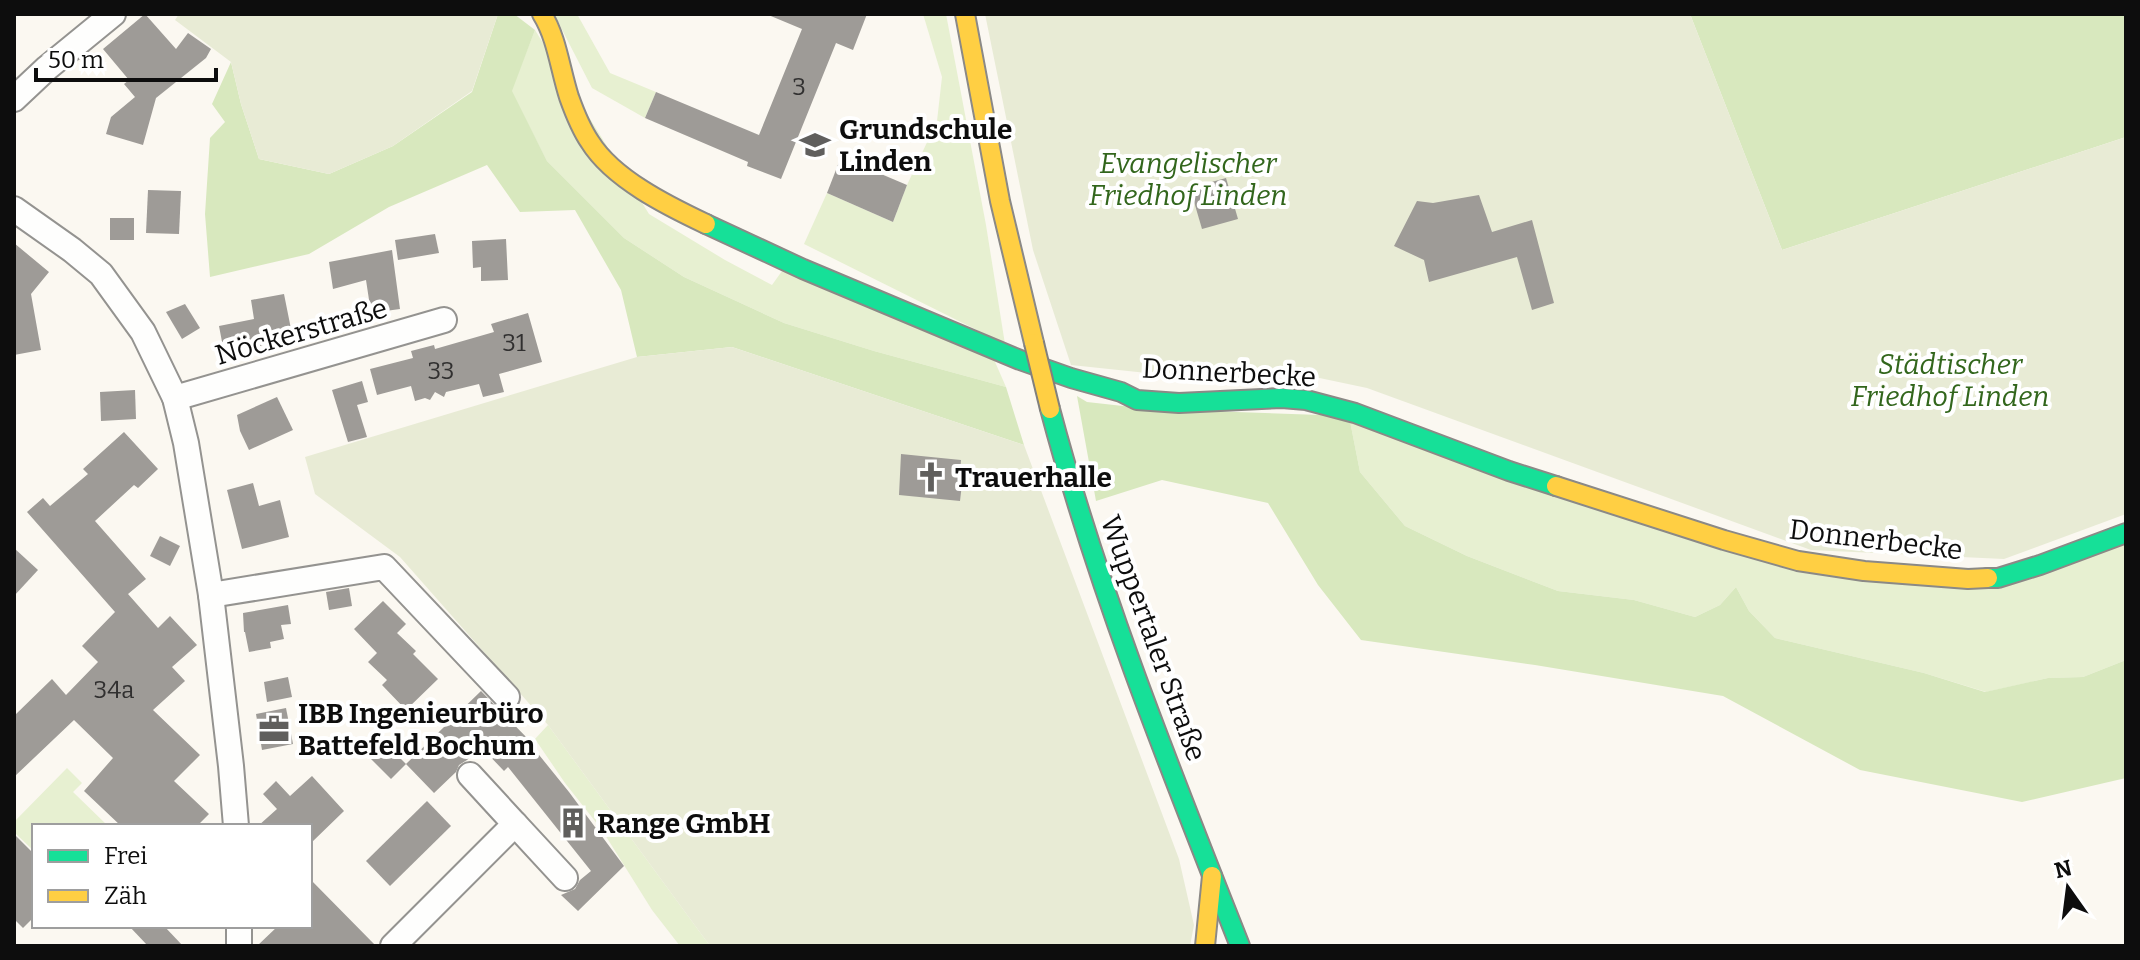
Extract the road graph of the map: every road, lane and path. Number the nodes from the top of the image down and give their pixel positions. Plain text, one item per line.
1 (113, 14) edge
2 (542, 14) edge
3 (965, 14) edge
4 (14, 99) edge
5 (14, 209) edge
6 (444, 320) dead end
7 (175, 398) junction
8 (2126, 533) edge
9 (211, 595) junction
10 (507, 697) dead end
11 (470, 775) dead end
12 (236, 824) edge
13 (515, 824) junction
14 (1212, 876) junction
15 (565, 878) dead end
16 (393, 946) edge
17 (1205, 946) edge
18 (1240, 946) edge

1 - 4 street
2 - 8 street, Donnerbecke
3 - 14 street, Wuppertaler Straße, bridge
5 - 7 street
6 - 7 street, Nöckerstraße
7 - 9 street
9 - 10 street
9 - 12 street
11 - 13 street
13 - 15 street
13 - 16 street
14 - 17 street
14 - 18 street, Wuppertaler Straße

